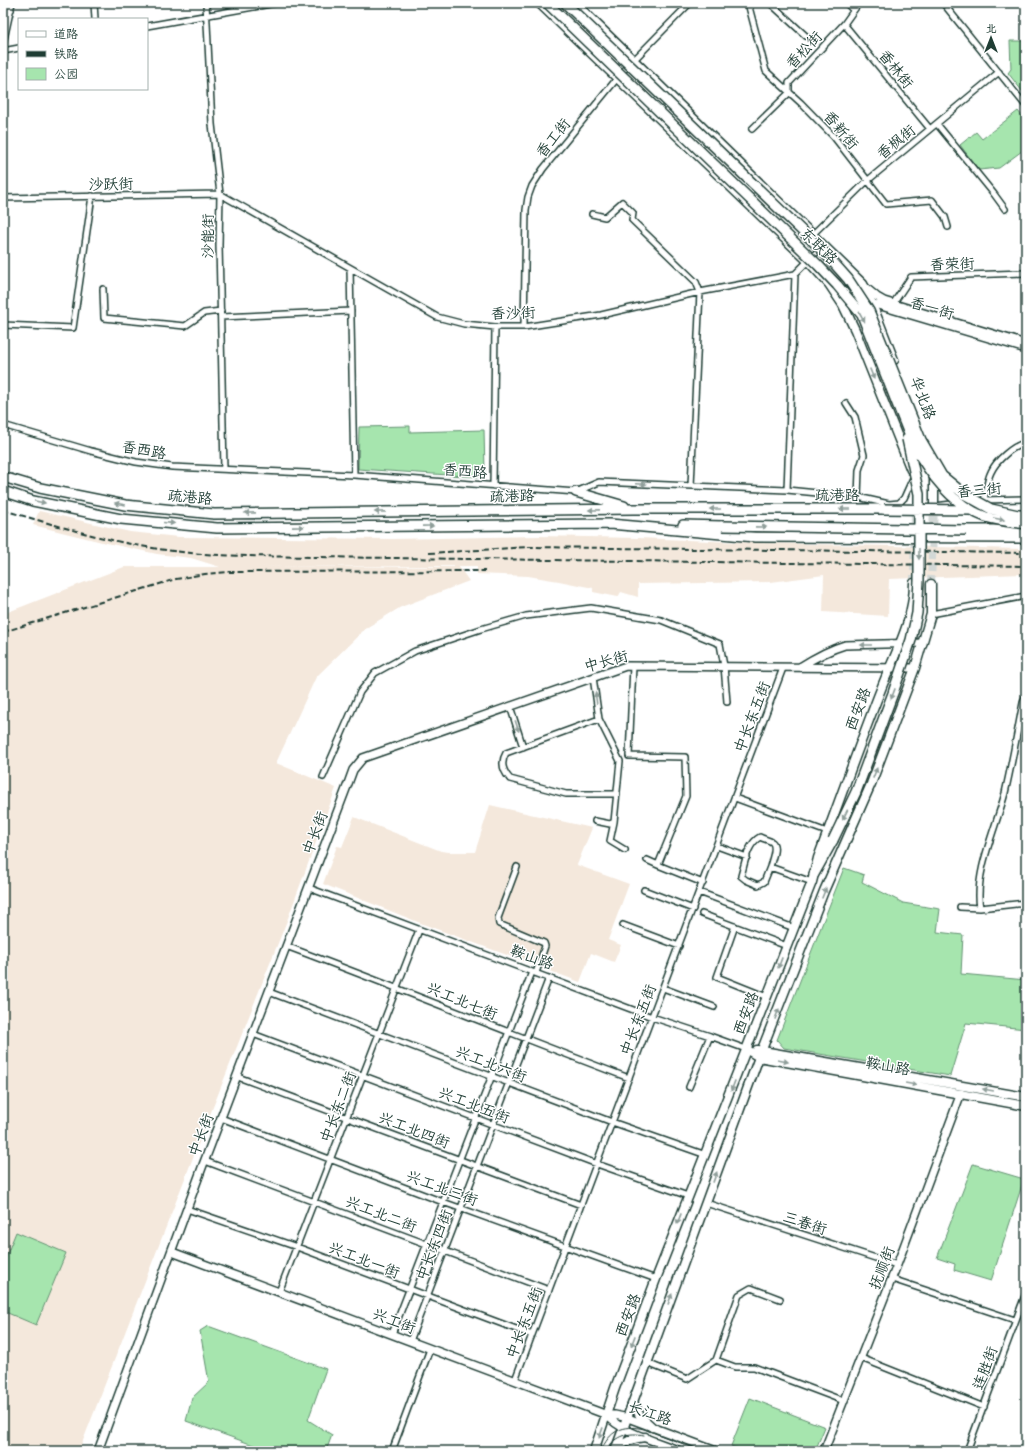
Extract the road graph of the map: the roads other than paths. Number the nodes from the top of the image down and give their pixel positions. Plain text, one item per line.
1 (12, 3) edge
2 (94, 3) edge
3 (206, 3) edge
4 (276, 3) edge
5 (539, 3) edge
6 (547, 3) edge
7 (565, 3) edge
8 (575, 3) edge
9 (690, 3) edge
10 (748, 3) edge
11 (770, 3) edge
12 (846, 3) edge
13 (859, 3) edge
14 (944, 3) edge
15 (3, 6) edge
16 (11, 10) junction
17 (853, 10) junction
18 (207, 16) junction
19 (95, 18) edge
20 (844, 24) junction
21 (148, 26) edge
22 (806, 36) dead end
23 (3, 44) edge
24 (18, 48) edge
25 (3, 51) edge
26 (634, 60) junction
27 (999, 72) junction
28 (618, 78) junction
29 (789, 93) junction
30 (1026, 106) edge
31 (937, 124) junction
32 (752, 129) dead end
33 (930, 129) junction
34 (867, 181) junction
35 (220, 194) junction
36 (92, 196) junction
37 (3, 198) edge
38 (1005, 209) dead end
39 (592, 214) dead end
40 (948, 227) dead end
41 (813, 234) junction
42 (824, 245) junction
43 (808, 262) junction
44 (350, 268) junction
45 (1026, 273) edge
46 (795, 274) junction
47 (863, 284) junction
48 (832, 288) junction
49 (103, 289) dead end
50 (700, 292) junction
51 (872, 303) junction
52 (892, 304) junction
53 (351, 311) junction
54 (221, 314) junction
55 (3, 324) edge
56 (524, 326) junction
57 (495, 327) junction
58 (1026, 344) edge
59 (1026, 349) edge
60 (846, 403) dead end
61 (902, 418) junction
62 (3, 425) edge
63 (1026, 443) edge
64 (224, 469) junction
65 (354, 474) junction
66 (3, 477) edge
67 (913, 478) junction
68 (493, 486) junction
69 (691, 486) junction
70 (787, 490) junction
71 (3, 492) edge
72 (576, 492) junction
73 (858, 497) junction
74 (1026, 499) edge
75 (984, 500) junction
76 (915, 504) tunnel mouth
77 (934, 506) joint
78 (633, 509) junction
79 (1026, 510) edge
80 (1026, 515) edge
81 (610, 524) junction
82 (1026, 524) edge
83 (1026, 530) edge
84 (1026, 538) edge
85 (914, 583) tunnel mouth
86 (932, 584) tunnel mouth
87 (1026, 596) edge
88 (931, 614) junction
89 (904, 632) junction
90 (923, 643) junction
91 (886, 644) junction
92 (899, 644) junction
93 (633, 666) junction
94 (724, 666) junction
95 (799, 667) junction
96 (784, 668) junction
97 (890, 668) junction
98 (915, 668) junction
99 (593, 677) junction
100 (1026, 694) edge
101 (726, 702) dead end
102 (510, 706) junction
103 (599, 718) junction
104 (523, 747) junction
105 (323, 777) dead end
106 (618, 794) junction
107 (734, 798) junction
108 (595, 822) dead end
109 (614, 822) junction
110 (830, 836) junction
111 (717, 846) junction
112 (625, 850) dead end
113 (747, 857) junction
114 (647, 860) dead end
115 (658, 865) junction
116 (517, 867) dead end
117 (770, 867) junction
118 (813, 878) junction
119 (703, 884) junction
120 (309, 888) junction
121 (644, 890) dead end
122 (699, 892) junction
123 (1026, 903) edge
124 (960, 907) dead end
125 (980, 908) junction
126 (693, 909) junction
127 (702, 914) dead end
128 (623, 925) dead end
129 (735, 926) junction
130 (794, 928) junction
131 (419, 930) junction
132 (286, 946) junction
133 (679, 946) junction
134 (787, 946) junction
135 (534, 973) junction
136 (549, 978) junction
137 (397, 988) junction
138 (663, 988) junction
139 (269, 992) junction
140 (767, 997) junction
141 (714, 1007) dead end
142 (652, 1017) junction
143 (508, 1033) junction
144 (253, 1034) junction
145 (379, 1034) junction
146 (710, 1036) junction
147 (526, 1039) junction
148 (746, 1049) junction
149 (761, 1054) junction
150 (363, 1076) junction
151 (238, 1077) junction
152 (491, 1077) junction
153 (629, 1078) junction
154 (509, 1084) junction
155 (689, 1087) dead end
156 (961, 1093) junction
157 (1026, 1097) edge
158 (1026, 1106) edge
159 (347, 1117) junction
160 (221, 1118) junction
161 (475, 1118) junction
162 (612, 1122) junction
163 (493, 1125) junction
164 (706, 1155) junction
165 (331, 1159) junction
166 (459, 1160) junction
167 (205, 1161) junction
168 (597, 1164) junction
169 (477, 1167) junction
170 (688, 1196) junction
171 (314, 1202) junction
172 (443, 1202) junction
173 (706, 1203) junction
174 (581, 1205) junction
175 (461, 1208) junction
176 (187, 1209) junction
177 (426, 1244) junction
178 (566, 1246) junction
179 (296, 1247) junction
180 (444, 1251) junction
181 (172, 1252) junction
182 (897, 1265) junction
183 (656, 1279) junction
184 (892, 1279) junction
185 (409, 1290) junction
186 (549, 1290) junction
187 (279, 1292) junction
188 (1026, 1293) edge
189 (427, 1296) junction
190 (780, 1299) dead end
191 (1023, 1307) edge
192 (1015, 1320) junction
193 (392, 1334) junction
194 (532, 1335) junction
195 (410, 1341) junction
196 (430, 1348) junction
197 (861, 1358) junction
198 (716, 1360) junction
199 (647, 1363) junction
200 (515, 1380) junction
201 (844, 1401) junction
202 (633, 1402) junction
203 (984, 1407) junction
204 (607, 1415) junction
205 (628, 1418) junction
206 (652, 1427) junction
207 (624, 1429) junction
208 (645, 1437) junction
209 (98, 1451) edge
210 (392, 1451) edge
211 (594, 1451) edge
212 (615, 1451) edge
213 (680, 1451) edge
214 (716, 1451) edge
215 (824, 1451) edge
216 (967, 1451) edge

1 - 16 street
2 - 19 street
3 - 18 street, 沙能街
4 - 18 street
5 - 28 main road
6 -> 61 highway, 东联路, bridge
7 - 80 highway, 东联路, bridge
8 - 26 main road, 华北路
9 - 26 street, 香工街
10 - 29 street, 香新街
11 - 22 street
12 - 17 street
13 - 17 street, 香松街
14 - 27 street
15 - 16 street
16 - 23 street
17 - 20 street, 香松街
18 - 21 street
18 - 35 street, 沙能街
20 - 29 street, 香松街
20 - 33 street, 香林街
24 - 25 street
26 - 28 street, 香工街
26 - 41 main road, 华北路
27 - 30 street
27 - 31 street, 香枫街
28 - 43 main road
28 - 56 street, 香工街
29 - 32 street, 香松街
29 - 34 street, 香新街
31 - 33 street, 香枫街
31 - 38 street
33 - 34 street, 香枫街
34 - 40 street, 香新街
34 - 41 street, 香枫街
35 - 36 street, 沙跃街
35 - 44 street, 香沙街
35 - 54 street, 沙能街
36 - 37 street, 沙跃街
36 - 55 street
39 - 50 street
41 - 42 main road, 华北路
42 - 43 street
42 - 47 main road, 华北路
43 - 46 street
43 - 48 main road
44 - 53 street
44 - 57 street, 香沙街
45 - 52 street, 香荣街
46 - 50 street, 香沙街
46 - 70 street
47 - 51 main road, 华北路
47 - 52 street, 香一街
48 - 51 street, 香一街
48 -> 67 main road
49 - 54 street
50 - 56 street, 香沙街
50 - 69 street
51 - 59 street, 香一街
51 - 77 main road, 华北路
52 - 58 street, 香一街
53 - 54 street
53 - 65 street
54 - 64 street, 沙能街
56 - 57 street, 香沙街
57 - 68 street
60 - 73 street
61 -> 82 highway, 东联路, bridge
61 -> 110 highway, bridge
62 - 64 street, 香西路
63 - 75 street
64 - 65 street, 香西路
65 - 68 street, 香西路
78 -> 66 highway, 疏港路
67 - 73 street, 香西路
67 - 76 main road
68 - 72 street, 香西路
69 - 70 street, 香西路
72 -> 69 street, 香西路
70 - 73 street, 香西路
71 -> 81 highway
72 - 78 highway
74 - 75 street, 香三街
75 - 77 street, 香三街
79 -> 78 highway, 疏港路, bridge
81 -> 83 highway, bridge
81 - 84 highway
85 - 89 main road, 西安路
86 - 88 main road, 西安路
87 - 88 street
88 - 90 main road, 西安路
89 - 91 street
89 - 92 main road, 西安路
90 - 92 street
90 - 98 main road, 西安路
91 - 92 street
91 -> 95 street
92 - 97 main road, 西安路
93 - 94 street, 中长街
93 - 99 street, 中长街
93 - 115 street
94 - 96 street, 中长街
94 - 101 street
94 - 105 street
95 - 96 street, 中长街
95 - 97 street, 中长街
96 - 107 street, 中长东五街
97 - 98 street, 中长街
97 - 110 main road, 西安路
149 -> 98 main road, 西安路
99 - 102 street, 中长街
103 -> 99 street
100 - 125 street
102 -> 104 street
102 - 120 street, 中长街
103 - 104 street
103 - 106 street
104 - 106 street
106 - 109 street
107 - 110 street
107 - 111 street, 中长东五街
108 - 109 street
109 - 112 street
110 - 118 highway
111 - 113 street
111 - 119 street, 中长东五街
113 - 117 street
113 - 117 street
114 - 115 street
115 - 119 street
116 - 135 street, 中长东四街
117 - 118 street
118 - 130 main road, 西安路
119 - 122 street, 中长东五街
120 - 131 street, 鞍山路
120 - 132 street, 中长街
121 - 126 street
122 - 126 street, 中长东五街
122 - 130 street
123 - 125 street
124 - 125 street
126 - 133 street, 中长东五街
127 - 129 street
128 - 133 street
129 - 134 street
129 - 140 street
130 - 134 main road, 西安路
131 - 135 street, 鞍山路
131 - 137 street, 中长东二街
132 - 137 street, 兴工北七街
132 - 139 street, 中长街
133 - 138 street, 中长东五街
134 -> 140 main road, 西安路
135 - 136 street, 鞍山路
135 - 143 street, 中长东四街
136 - 142 street, 鞍山路
136 - 147 street, 中长东四街
137 - 143 street, 兴工北七街
137 - 145 street, 中长东二街
138 - 141 street
138 - 142 street, 中长东五街
139 - 144 street, 中长街
139 - 145 street, 兴工北六街
140 - 148 main road, 西安路
142 - 146 street, 鞍山路
142 - 153 street, 中长东五街
143 - 147 street, 兴工北七街
143 - 152 street, 中长东四街
144 - 150 street, 兴工北五街
144 - 151 street, 中长街
145 - 150 street, 中长东二街
145 - 152 street, 兴工北六街
146 - 148 street, 鞍山路
146 - 155 street
147 - 153 street, 兴工北七街
147 - 154 street, 中长东四街
148 - 149 main road, 鞍山路
148 -> 164 main road, 西安路
149 -> 156 main road, 鞍山路
157 -> 149 main road, 鞍山路
173 -> 149 main road, 西安路
150 - 159 street, 中长东二街
150 - 161 street, 兴工北五街
151 - 159 street, 兴工北四街
151 - 160 street, 中长街
152 - 154 street, 兴工北六街
152 - 161 street, 中长东四街
153 - 162 street, 中长东五街
154 - 162 street, 兴工北六街
154 - 163 street, 中长东四街
156 - 158 main road, 鞍山路
156 - 182 street, 抚顺街
159 - 165 street, 中长东二街
159 - 166 street, 兴工北四街
160 - 165 street, 兴工北三街
160 - 167 street, 中长街
161 - 163 street, 兴工北五街
161 - 166 street, 中长东四街
162 - 164 street, 兴工北六街
162 - 168 street, 中长东五街
163 - 168 street, 兴工北五街
163 - 169 street, 中长东四街
164 - 170 main road, 西安路
165 - 171 street, 中长东二街
165 - 172 street, 兴工北三街
166 - 169 street, 兴工北四街
166 - 172 street, 中长东四街
167 - 171 street, 兴工北二街
167 - 176 street, 中长街
168 - 170 street, 兴工北五街
168 - 174 street, 中长东五街
169 - 174 street, 兴工北四街
169 - 175 street, 中长东四街
170 -> 183 main road, 西安路
171 - 177 street, 兴工北二街
171 - 179 street, 中长东二街
172 - 175 street, 兴工北三街
172 - 177 street, 中长东四街
173 - 182 street, 三春街
199 -> 173 main road, 西安路
174 - 178 street, 中长东五街
175 - 178 street, 兴工北三街
175 - 180 street, 中长东四街
176 - 179 street, 兴工北一街
176 - 181 street, 中长街
177 - 180 street, 兴工北二街
177 - 185 street, 中长东四街
178 - 183 street, 兴工北三街
178 - 186 street, 中长东五街
179 - 185 street, 兴工北一街
179 - 187 street, 中长东二街
180 - 186 street, 兴工北二街
180 - 189 street, 中长东四街
181 - 187 street, 兴工街
181 - 209 street, 中长街
182 - 184 street, 抚顺街
183 -> 204 main road, 西安路
184 - 192 street
184 - 197 street, 抚顺街
185 - 189 street, 兴工北一街
185 - 193 street, 中长东四街
186 - 194 street, 中长东五街
187 - 193 street, 兴工街
188 - 191 street, 连胜街
189 - 194 street, 兴工北一街
189 - 195 street, 中长东四街
190 - 198 street
191 - 192 street, 连胜街
192 - 203 street, 连胜街
193 - 195 street, 兴工街
194 - 200 street, 中长东五街
195 - 196 street, 兴工街
196 - 200 street, 兴工街
196 - 210 street
197 - 201 street, 抚顺街
197 - 203 street
198 - 199 street
198 - 201 street
199 - 202 main road, 西安路
200 - 204 street, 兴工街
201 - 215 street, 抚顺街
202 - 205 main road, 西安路
202 - 206 main road
203 - 216 street, 连胜街
204 - 205 street, 长江路
204 - 207 street, 长江路
204 -> 211 main road, 西安路
205 - 206 street, 长江路
205 - 207 main road, 西安路
206 - 214 street, 长江路
207 - 208 street, 长江路
207 - 212 main road, 西安路
208 - 212 main road
208 - 213 street, 长江路

